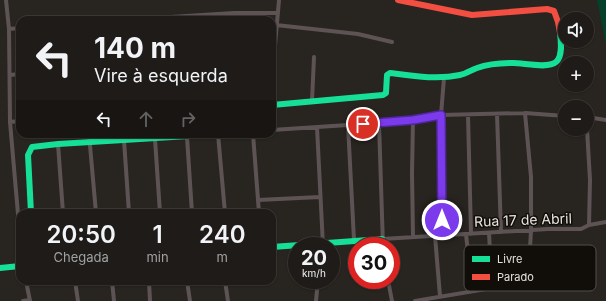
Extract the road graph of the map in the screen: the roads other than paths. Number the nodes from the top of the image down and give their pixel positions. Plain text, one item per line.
1 (6, 0) edge
2 (279, 0) edge
3 (398, 0) edge
4 (277, 13) junction
5 (203, 14) joint
6 (176, 16) edge
7 (276, 25) joint
8 (16, 28) edge
9 (9, 29) junction
10 (392, 42) dead end
11 (314, 58) dead end
12 (16, 74) edge
13 (10, 75) junction
14 (444, 78) junction
15 (312, 101) junction
16 (276, 105) edge
17 (497, 114) junction
18 (525, 114) junction
19 (441, 115) junction
20 (468, 115) junction
21 (558, 116) edge
22 (594, 118) edge
23 (413, 120) junction
24 (606, 120) edge
25 (16, 121) edge
26 (10, 122) junction
27 (379, 122) junction
28 (348, 125) junction
29 (317, 127) junction
30 (276, 130) edge
31 (587, 136) edge
32 (90, 138) edge
33 (171, 138) edge
34 (187, 138) edge
35 (218, 138) edge
36 (253, 138) edge
37 (155, 139) junction
38 (124, 140) junction
39 (90, 142) junction
40 (58, 144) junction
41 (320, 197) junction
42 (258, 200) junction
43 (18, 209) edge
44 (31, 209) edge
45 (63, 209) edge
46 (96, 209) edge
47 (129, 209) edge
48 (160, 209) edge
49 (192, 209) edge
50 (225, 209) edge
51 (259, 209) edge
52 (606, 222) edge
53 (589, 225) junction
54 (531, 231) junction
55 (501, 232) junction
56 (489, 233) junction
57 (466, 234) junction
58 (471, 234) junction
59 (442, 235) junction
60 (435, 236) junction
61 (322, 237) edge
62 (354, 237) edge
63 (382, 237) edge
64 (413, 237) junction
65 (400, 238) edge
66 (467, 245) edge
67 (490, 245) edge
68 (530, 245) edge
69 (288, 246) edge
70 (276, 247) edge
71 (16, 266) edge
72 (0, 268) edge
73 (27, 285) edge
74 (76, 285) edge
75 (112, 285) edge
76 (149, 285) edge
77 (188, 285) edge
78 (226, 285) edge
79 (317, 289) edge
80 (390, 289) edge
81 (477, 291) edge
82 (472, 292) joint
83 (440, 296) junction
84 (23, 301) edge
85 (30, 301) edge
86 (78, 301) edge
87 (114, 301) edge
88 (150, 301) edge
89 (190, 301) edge
90 (228, 301) edge
91 (316, 301) edge
92 (392, 301) edge
93 (415, 301) edge

1 - 9 street
2 - 4 street
3 - 14 street
4 - 5 street
4 - 7 street
5 - 6 street
7 - 10 street
8 - 9 street
9 - 13 street
11 - 15 street
12 - 13 street
13 - 26 street
14 - 15 street
14 - 19 street
15 - 16 street
17 - 18 street
17 - 20 street
17 - 55 street
18 - 21 street
18 - 54 street
19 - 20 street
19 - 23 street
19 - 59 street
20 - 58 street
22 - 24 street
23 - 27 street
23 - 64 street
25 - 26 street
26 - 43 street
27 - 28 street
27 - 63 street
28 - 29 street
28 - 62 street
29 - 30 street
29 - 41 street
31 - 53 street
32 - 39 street
33 - 37 street
34 - 49 street
35 - 50 street
36 - 42 street
37 - 38 street
37 - 48 street
38 - 39 street
38 - 47 street
39 - 40 street
39 - 46 street
40 - 44 street
40 - 45 street
41 - 42 street
41 - 61 street
42 - 51 street
52 - 53 street, Rua 17 de Abril
53 - 54 street, Rua 17 de Abril
54 - 55 street, Rua 17 de Abril
54 - 68 street
55 - 56 street, Rua 17 de Abril
56 - 58 street, Rua 17 de Abril
56 - 67 street
57 - 58 street, Rua 17 de Abril
57 - 59 street, Rua 17 de Abril
57 - 66 street
59 - 60 street, Rua 17 de Abril
60 - 64 street, Rua 17 de Abril
60 - 83 street
64 - 65 street, Rua 17 de Abril
69 - 70 street, Rua 17 de Abril
71 - 72 street
73 - 85 street
74 - 86 street
75 - 87 street
76 - 88 street
77 - 89 street
78 - 90 street
79 - 91 street
80 - 92 street
81 - 82 street
82 - 83 street
83 - 93 street
84 - 85 street

